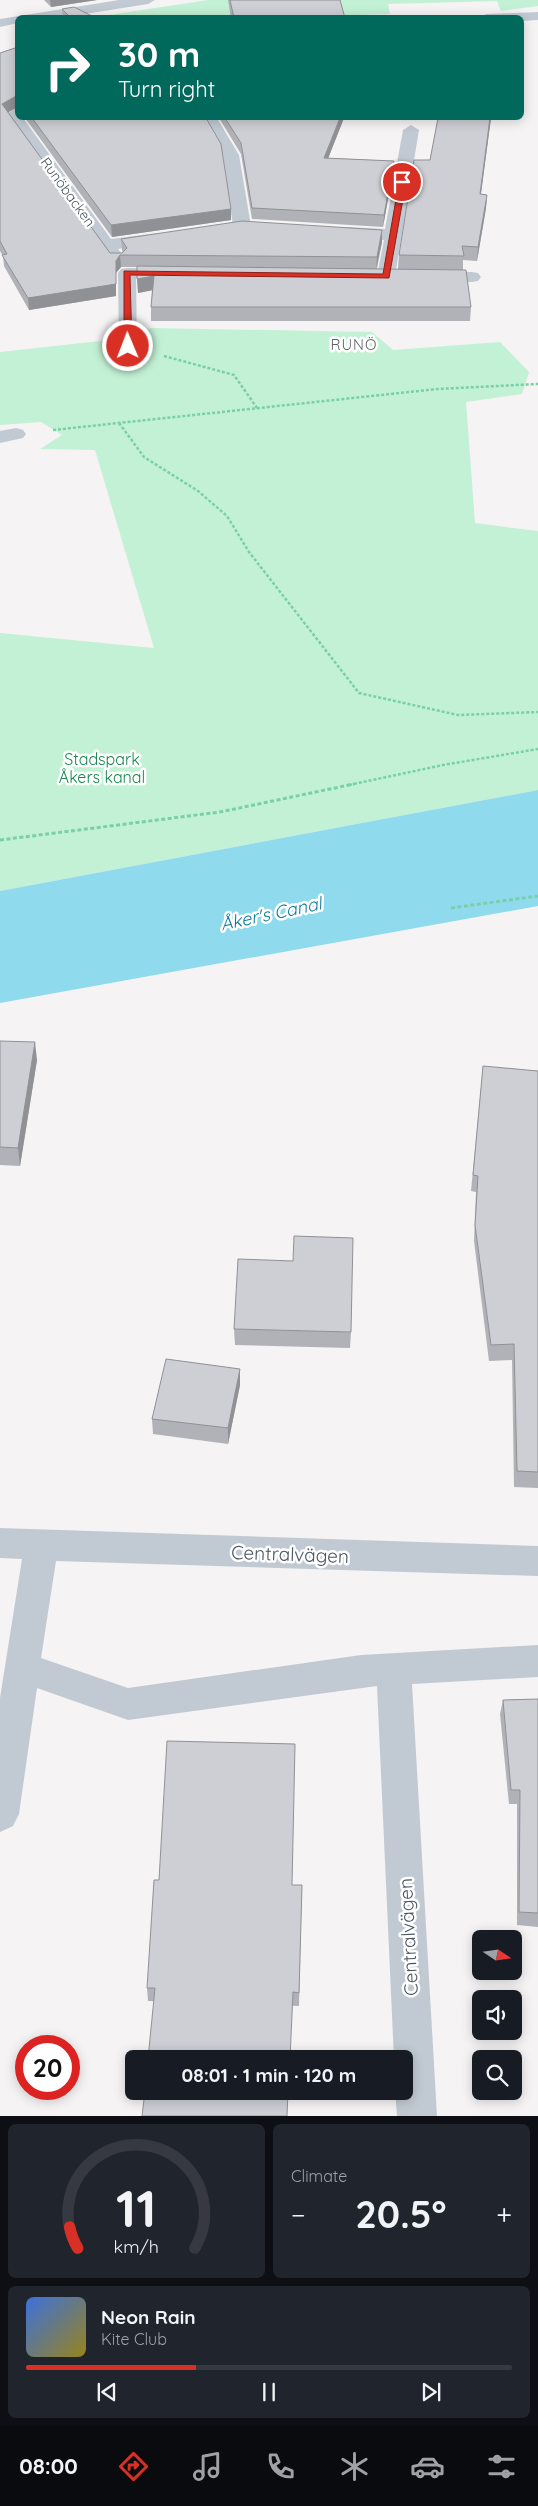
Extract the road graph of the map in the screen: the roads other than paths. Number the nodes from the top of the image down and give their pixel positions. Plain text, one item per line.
1 (148, 0) edge
2 (47, 15) edge
3 (538, 16) edge
4 (524, 17) edge
5 (15, 20) edge
6 (0, 23) edge
7 (16, 120) edge
8 (211, 120) edge
9 (411, 130) dead end
10 (242, 226) junction
11 (261, 227) edge
12 (222, 229) edge
13 (327, 231) edge
14 (394, 235) junction
15 (174, 236) edge
16 (107, 246) junction
17 (127, 272) junction
18 (197, 274) edge
19 (366, 276) edge
20 (386, 276) junction
21 (472, 277) dead end
22 (128, 346) road end
23 (0, 1543) edge
24 (41, 1546) junction
25 (538, 1561) edge
26 (538, 1661) edge
27 (22, 1667) junction
28 (394, 1669) junction
29 (0, 1814) edge
30 (417, 2116) edge

1 - 2 street
3 - 4 street
5 - 6 street
7 - 16 street, Runöbacken
8 - 10 street
9 - 14 street
10 - 11 street
10 - 12 street
13 - 14 street
14 - 20 street
15 - 16 street
16 - 17 street, Runöbacken
17 - 18 street
17 - 22 street
19 - 20 street
20 - 21 street
23 - 24 street, Centralvägen
24 - 25 street, Centralvägen
24 - 27 street
26 - 28 street
27 - 28 street
27 - 29 street
28 - 30 street, Centralvägen

